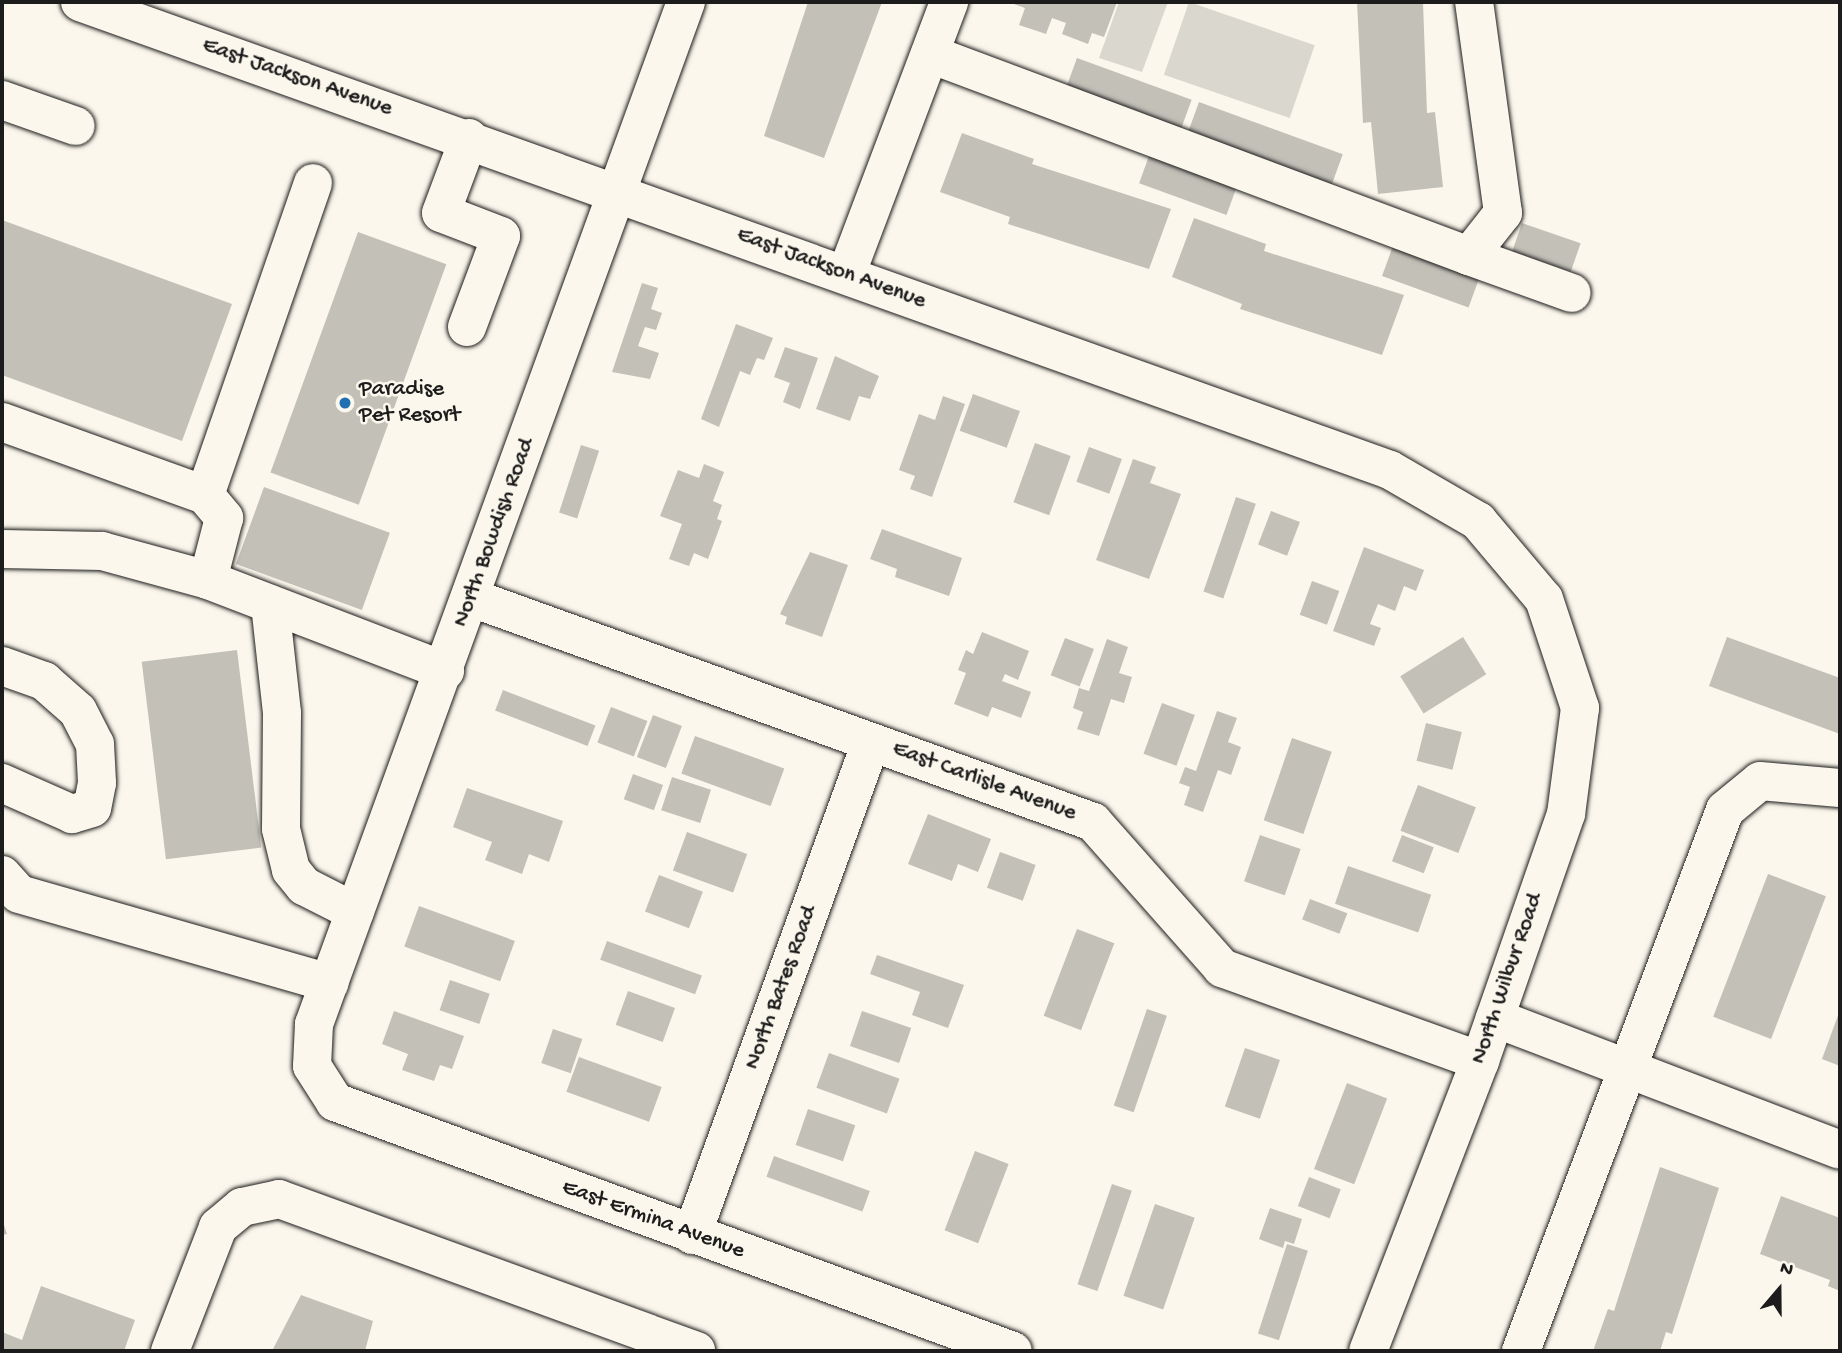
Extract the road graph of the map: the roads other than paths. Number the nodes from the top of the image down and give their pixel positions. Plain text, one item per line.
1 (687, 2) edge
2 (949, 2) edge
3 (1474, 2) edge
4 (105, 6) edge
5 (930, 54) junction
6 (2, 100) edge
7 (76, 126) dead end
8 (469, 138) junction
9 (313, 183) dead end
10 (617, 189) junction
11 (1469, 256) junction
12 (846, 275) junction
13 (1572, 293) dead end
14 (467, 327) dead end
15 (2, 422) edge
16 (205, 495) junction
17 (2, 549) edge
18 (208, 580) junction
19 (472, 598) junction
20 (1544, 599) joint
21 (270, 604) junction
22 (2, 666) edge
23 (445, 671) junction
24 (871, 742) junction
25 (2, 783) edge
26 (1840, 788) edge
27 (2, 875) edge
28 (355, 912) junction
29 (329, 983) junction
30 (1495, 1018) junction
31 (1480, 1061) junction
32 (312, 1066) joint
33 (1627, 1068) junction
34 (1840, 1150) edge
35 (692, 1235) junction
36 (170, 1351) edge
37 (696, 1351) edge
38 (1013, 1351) edge
39 (1368, 1351) edge
40 (1521, 1351) edge

1 - 10 street, North Bowdish Road
2 - 5 street
3 - 11 street
4 - 8 street, East Jackson Avenue
5 - 11 street
5 - 12 street
6 - 7 street
8 - 10 street, East Jackson Avenue
8 - 14 street
9 - 16 street
10 - 12 street, East Jackson Avenue
10 - 19 street, North Bowdish Road
11 - 13 street
12 - 20 street, East Jackson Avenue
15 - 16 street
16 - 18 street
17 - 18 street
18 - 21 street
19 - 23 street, North Bowdish Road
19 - 24 street, East Carlisle Avenue
20 - 30 street, North Wilbur Road
21 - 23 street
21 - 28 street
22 - 25 street
23 - 28 street, North Bowdish Road
24 - 31 street, East Carlisle Avenue
24 - 35 street, North Bates Road
26 - 33 street
27 - 29 street
28 - 29 street, North Bowdish Road
29 - 32 street, North Bowdish Road
30 - 31 street, North Wilbur Road
30 - 33 street
31 - 39 street, North Wilbur Road
32 - 35 street, East Ermina Avenue
33 - 34 street
33 - 40 street
35 - 38 street, East Ermina Avenue
36 - 37 street

